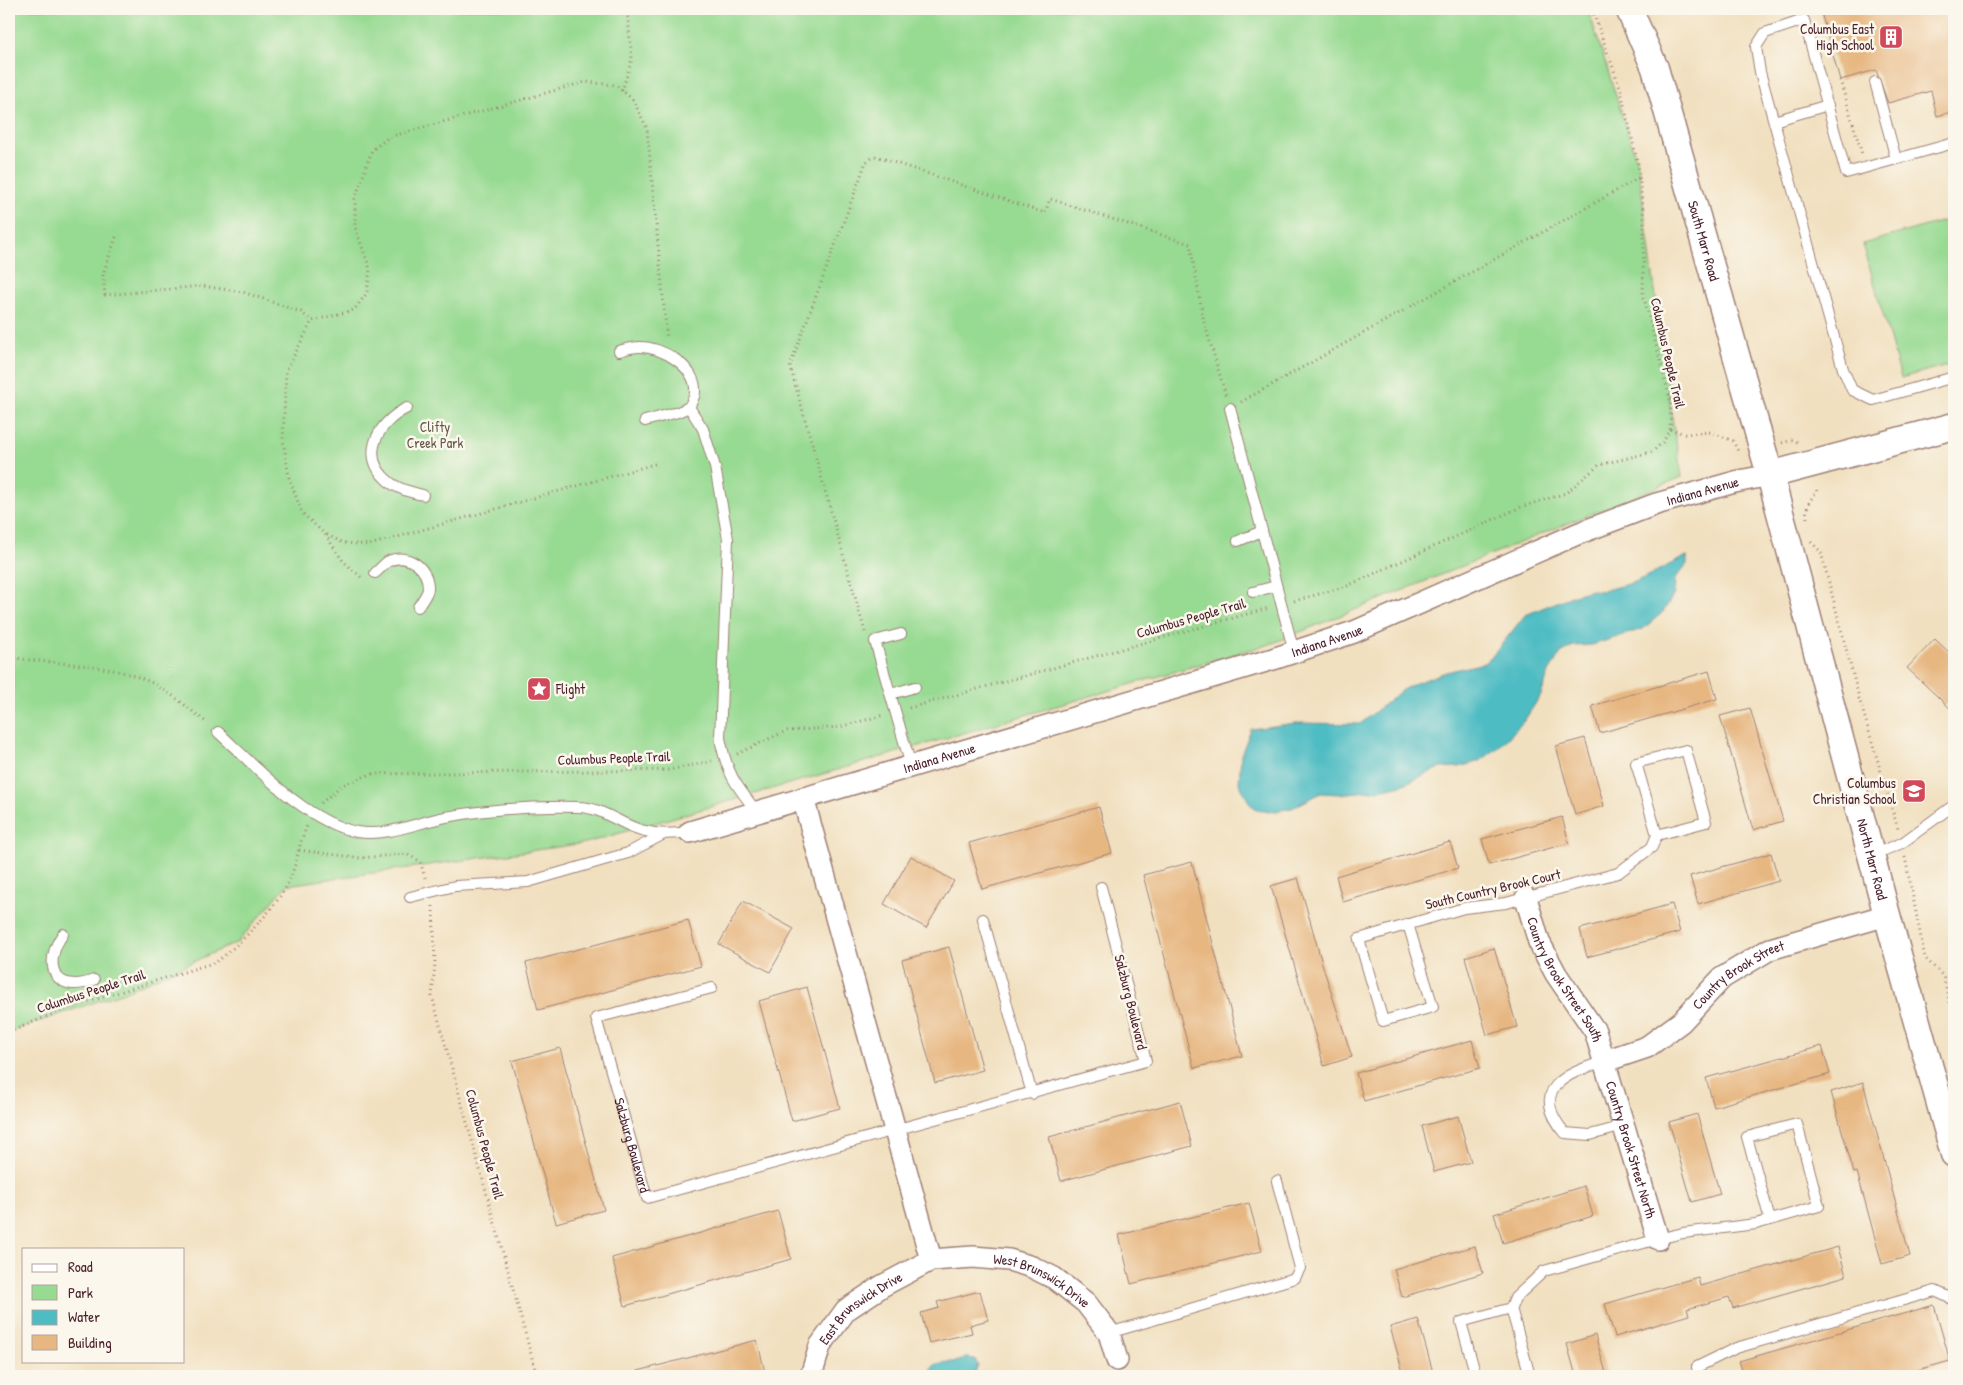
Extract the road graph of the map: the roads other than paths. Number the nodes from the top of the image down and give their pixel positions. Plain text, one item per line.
1 (1628, 9) edge
2 (1875, 82) dead end
3 (1828, 105) junction
4 (1774, 120) junction
5 (1954, 143) edge
6 (1896, 159) junction
7 (619, 351) dead end
8 (1954, 378) edge
9 (689, 407) junction
10 (407, 408) dead end
11 (1230, 408) road end
12 (646, 421) dead end
13 (1954, 426) edge
14 (1770, 475) junction
15 (423, 495) dead end
16 (1262, 531) junction
17 (1238, 541) dead end
18 (375, 573) dead end
19 (1276, 586) junction
20 (1253, 592) dead end
21 (418, 607) dead end
22 (901, 634) dead end
23 (1294, 652) junction
24 (915, 687) dead end
25 (890, 694) junction
26 (218, 732) road end
27 (911, 766) junction
28 (802, 798) junction
29 (1954, 805) edge
30 (757, 812) junction
31 (690, 832) joint
32 (664, 834) junction
33 (1657, 835) junction
34 (1871, 856) junction
35 (1101, 887) dead end
36 (410, 897) dead end
37 (1526, 898) junction
38 (1887, 915) junction
39 (983, 919) dead end
40 (1408, 924) junction
41 (62, 934) dead end
42 (94, 980) dead end
43 (712, 988) dead end
44 (1605, 1061) junction
45 (1032, 1094) junction
46 (1624, 1126) junction
47 (895, 1130) junction
48 (1954, 1154) edge
49 (1277, 1181) dead end
50 (1770, 1220) junction
51 (1658, 1239) junction
52 (931, 1260) junction
53 (1954, 1300) edge
54 (1512, 1308) junction
55 (1108, 1333) junction
56 (1117, 1360) dead end
57 (811, 1376) edge
58 (1476, 1376) edge
59 (1530, 1376) edge
60 (1699, 1376) edge

1 - 14 street, South Marr Road
2 - 6 lane
3 - 4 lane
3 - 4 lane
3 - 6 lane
4 - 8 lane
5 - 6 lane
7 - 9 lane
9 - 12 lane
9 - 30 lane
10 - 15 lane
11 - 16 lane
13 - 14 street, Indiana Avenue
14 - 23 street, Indiana Avenue
14 - 34 street, North Marr Road
16 - 17 lane
16 - 19 lane
18 - 21 lane
19 - 20 lane
19 - 23 lane
22 - 25 lane
23 - 27 street, Indiana Avenue
24 - 25 lane
25 - 27 lane
26 - 32 lane
27 - 28 street, Indiana Avenue
28 - 30 street, Indiana Avenue
28 - 47 street
29 - 34 lane
30 - 31 street, Indiana Avenue
31 - 32 lane
32 - 36 lane
33 - 33 lane
33 - 37 lane, South Country Brook Court
34 - 38 street, North Marr Road
35 - 45 lane, Salzburg Boulevard
37 - 40 lane, South Country Brook Court
37 - 44 street, Country Brook Street South
38 - 44 street, Country Brook Street
38 - 48 street, North Marr Road
39 - 45 lane
40 - 40 lane, South Country Brook Court
41 - 42 lane
43 - 47 lane, Salzburg Boulevard
44 - 46 street, Country Brook Street North
44 - 46 lane
45 - 47 lane, Salzburg Boulevard
46 - 51 street, Country Brook Street North
47 - 52 street
49 - 55 lane
50 - 50 lane
50 - 51 lane
51 - 54 lane
52 - 55 street, West Brunswick Drive
52 - 57 street, East Brunswick Drive
53 - 60 lane
54 - 58 lane
54 - 59 lane
55 - 56 street, West Brunswick Drive

